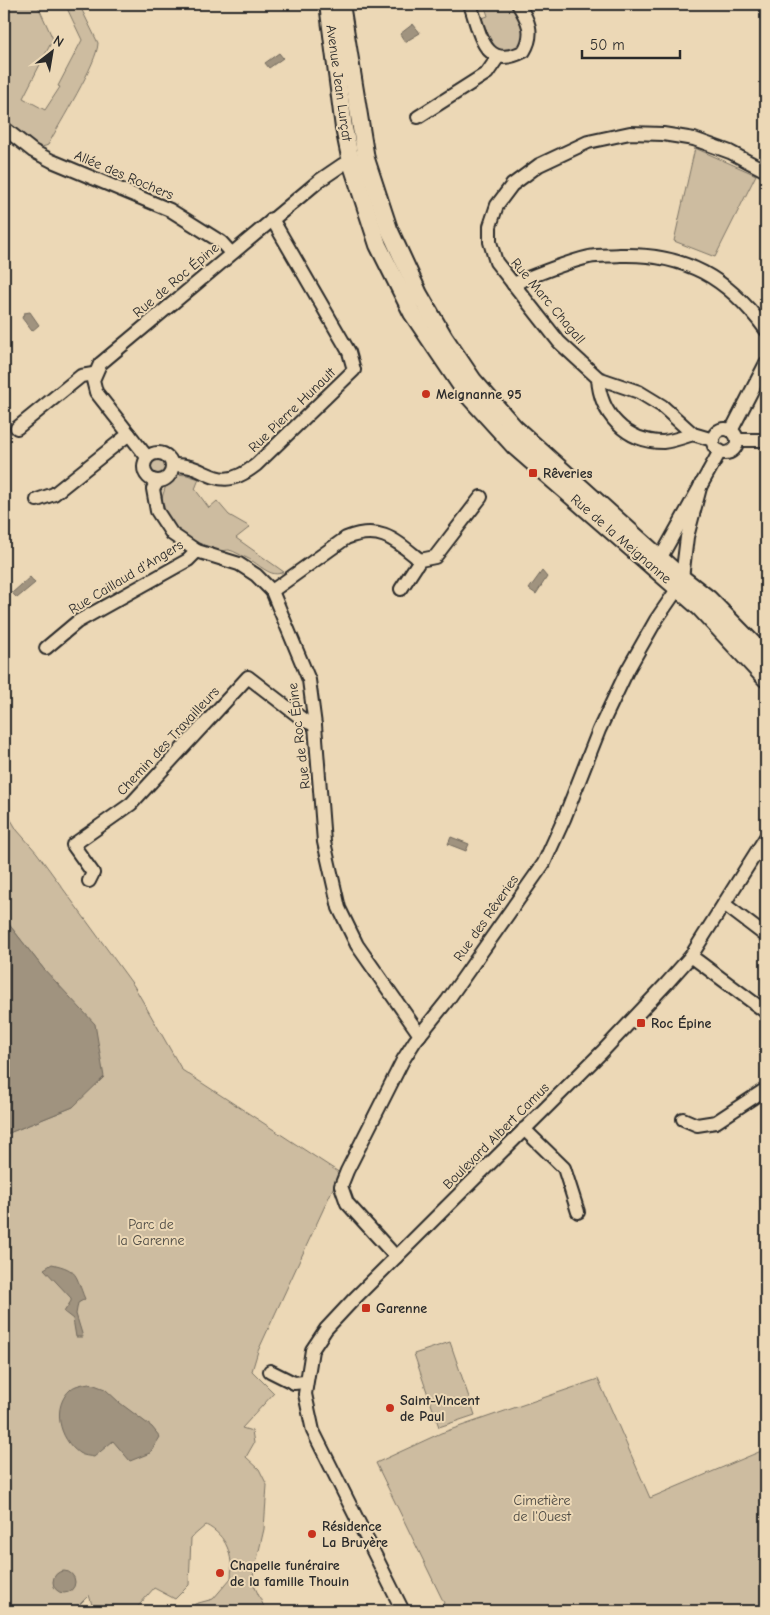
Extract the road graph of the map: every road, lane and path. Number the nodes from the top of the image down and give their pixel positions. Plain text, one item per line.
1 (328, 4) edge
2 (341, 4) edge
3 (470, 4) edge
4 (518, 4) edge
5 (498, 57) junction
6 (418, 116) dead end
7 (4, 128) edge
8 (359, 161) junction
9 (766, 171) edge
10 (272, 219) junction
11 (231, 254) junction
12 (513, 284) junction
13 (766, 330) edge
14 (766, 363) edge
15 (93, 374) junction
16 (598, 378) junction
17 (17, 428) dead end
18 (129, 434) junction
19 (693, 434) junction
20 (734, 436) junction
21 (713, 440) junction
22 (766, 440) edge
23 (720, 451) junction
24 (147, 457) junction
25 (172, 465) junction
26 (158, 481) junction
27 (701, 484) junction
28 (480, 497) dead end
29 (37, 500) dead end
30 (197, 551) junction
31 (420, 560) junction
32 (657, 563) junction
33 (680, 583) junction
34 (401, 589) dead end
35 (272, 591) junction
36 (46, 648) dead end
37 (766, 657) edge
38 (766, 679) edge
39 (315, 725) junction
40 (766, 837) edge
41 (89, 881) dead end
42 (724, 904) junction
43 (766, 936) edge
44 (691, 956) junction
45 (766, 1012) edge
46 (422, 1034) junction
47 (766, 1089) edge
48 (682, 1119) dead end
49 (524, 1129) junction
50 (578, 1212) dead end
51 (396, 1258) junction
52 (270, 1371) dead end
53 (305, 1388) junction
54 (403, 1611) edge

1 - 8 street, Avenue Jean Lurçat
2 - 8 street, Avenue Jean Lurçat
3 - 5 street
4 - 5 street
5 - 6 street
7 - 11 street, Allée des Rochers
8 - 10 street, Rue de Roc Épine
8 - 32 street, Rue de la Meignanne
9 - 12 street, Rue Marc Chagall
10 - 11 street, Rue de Roc Épine
10 - 25 street, Rue Pierre Hunault
11 - 15 street, Rue de Roc Épine
12 - 13 street
12 - 16 street, Rue Marc Chagall
14 - 20 street
15 - 17 street
15 - 18 street
16 - 19 street, Rue Marc Chagall
16 - 19 street
18 - 24 street
18 - 29 street
19 - 21 street, Rue Marc Chagall
20 - 21 street
20 - 22 street
20 - 23 street
21 - 23 street
23 - 27 street
24 - 25 street
24 - 26 street
25 - 26 street
26 - 30 street, Rue de Roc Épine
27 - 32 street
27 - 33 street
28 - 31 street
30 - 35 street, Rue de Roc Épine
30 - 36 street, Rue Caillaud d'Angers
31 - 34 street
31 - 35 street
32 - 33 street, Rue de la Meignanne
33 - 37 street, Rue de la Meignanne
33 - 38 street, Rue de la Meignanne
33 - 46 street, Rue des Rêveries
35 - 39 street, Rue de Roc Épine
39 - 41 street, Chemin des Travailleurs
39 - 46 street, Rue de Roc Épine
40 - 42 street, Boulevard Albert Camus
42 - 43 street
42 - 44 street, Boulevard Albert Camus
44 - 45 street
44 - 49 street, Boulevard Albert Camus
46 - 51 street, Rue des Rêveries
47 - 48 street
49 - 50 street
49 - 51 street, Boulevard Albert Camus
51 - 53 street, Boulevard Albert Camus
52 - 53 street
53 - 54 street

